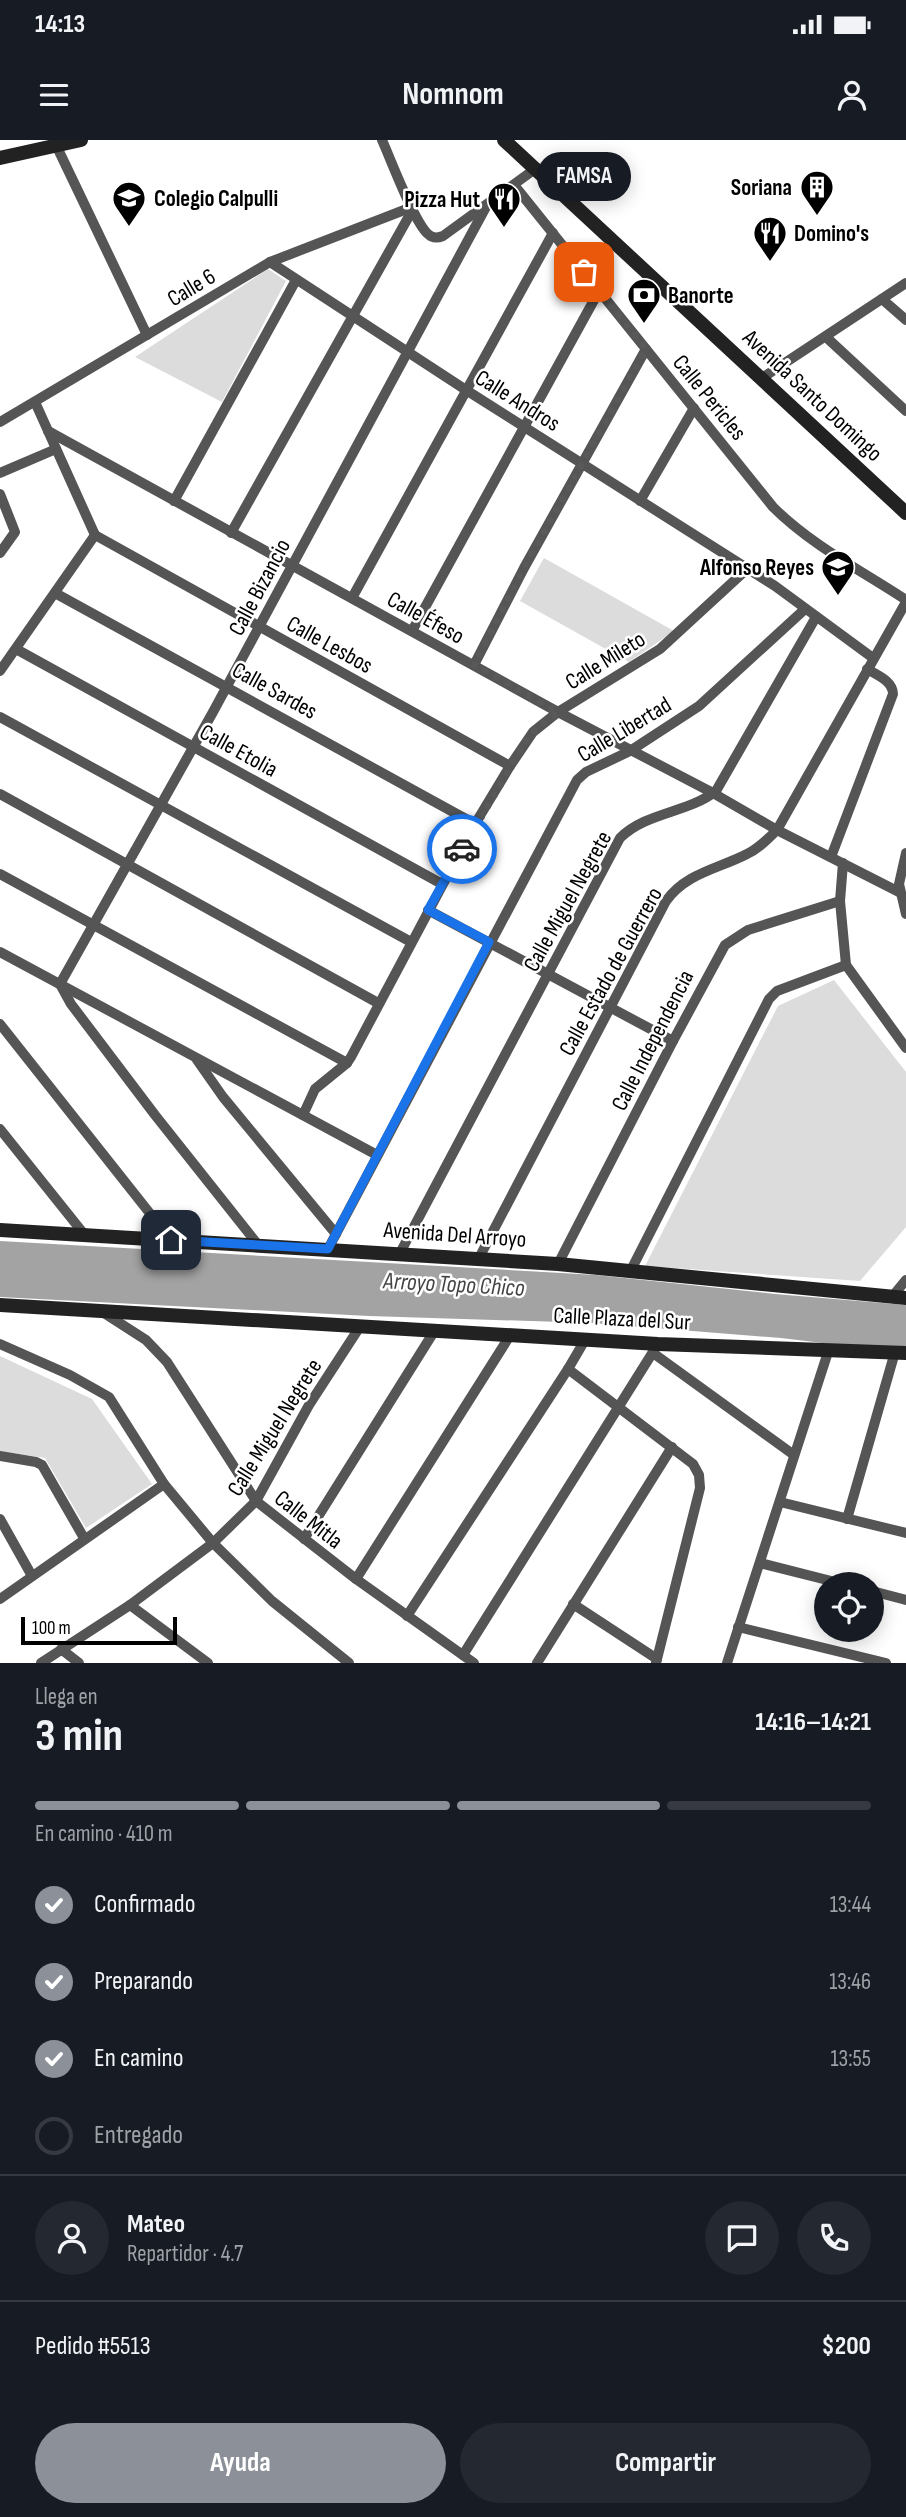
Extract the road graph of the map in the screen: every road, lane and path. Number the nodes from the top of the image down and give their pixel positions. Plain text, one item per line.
1 (81, 140) edge
2 (382, 140) edge
3 (505, 140) edge
4 (46, 144) edge
5 (0, 158) edge
6 (535, 169) junction
7 (514, 185) junction
8 (488, 205) junction
9 (413, 208) junction
10 (553, 233) junction
11 (270, 262) junction
12 (296, 280) junction
13 (906, 283) edge
14 (599, 291) junction
15 (882, 299) junction
16 (352, 317) junction
17 (906, 320) edge
18 (147, 335) junction
19 (826, 338) junction
20 (646, 349) junction
21 (408, 354) junction
22 (762, 378) junction
23 (466, 390) junction
24 (35, 402) junction
25 (694, 408) junction
26 (906, 411) edge
27 (0, 422) edge
28 (524, 426) junction
29 (48, 431) junction
30 (56, 449) junction
31 (583, 464) junction
32 (0, 473) edge
33 (0, 494) edge
34 (174, 501) junction
35 (640, 501) junction
36 (906, 513) edge
37 (231, 533) junction
38 (95, 535) junction
39 (0, 553) edge
40 (292, 566) junction
41 (747, 569) junction
42 (55, 593) junction
43 (352, 598) junction
44 (906, 601) edge
45 (805, 609) junction
46 (816, 617) junction
47 (260, 627) junction
48 (412, 631) junction
49 (16, 649) junction
50 (873, 658) junction
51 (474, 665) junction
52 (867, 669) junction
53 (0, 671) edge
54 (227, 686) junction
55 (558, 712) junction
56 (0, 717) edge
57 (194, 747) junction
58 (631, 751) junction
59 (510, 766) junction
60 (713, 793) junction
61 (0, 794) edge
62 (161, 805) junction
63 (475, 824) junction
64 (777, 830) junction
65 (906, 853) edge
66 (831, 857) junction
67 (843, 863) junction
68 (128, 864) junction
69 (0, 874) edge
70 (442, 884) junction
71 (902, 898) edge
72 (840, 901) junction
73 (428, 910) junction
74 (906, 914) edge
75 (94, 925) junction
76 (411, 942) junction
77 (489, 942) junction
78 (0, 952) edge
79 (846, 965) junction
80 (548, 974) junction
81 (60, 984) junction
82 (379, 1003) junction
83 (610, 1007) junction
84 (0, 1024) edge
85 (673, 1041) junction
86 (906, 1048) edge
87 (194, 1056) junction
88 (347, 1063) junction
89 (303, 1115) junction
90 (0, 1129) edge
91 (377, 1155) junction
92 (0, 1230) edge
93 (85, 1234) junction
94 (335, 1234) junction
95 (171, 1240) junction
96 (259, 1245) junction
97 (328, 1249) junction
98 (400, 1253) junction
99 (479, 1258) junction
100 (558, 1264) junction
101 (631, 1270) junction
102 (906, 1280) edge
103 (899, 1297) edge
104 (0, 1305) edge
105 (100, 1311) junction
106 (360, 1325) junction
107 (435, 1330) junction
108 (511, 1334) junction
109 (585, 1340) junction
110 (0, 1344) edge
111 (656, 1348) junction
112 (829, 1349) junction
113 (900, 1353) edge
114 (568, 1369) junction
115 (620, 1406) junction
116 (672, 1447) junction
117 (794, 1455) junction
118 (0, 1456) edge
119 (164, 1484) junction
120 (256, 1502) junction
121 (780, 1502) junction
122 (847, 1518) junction
123 (0, 1519) edge
124 (906, 1533) edge
125 (85, 1538) junction
126 (304, 1539) junction
127 (213, 1543) junction
128 (760, 1563) junction
129 (32, 1576) junction
130 (814, 1577) edge
131 (356, 1579) junction
132 (884, 1594) edge
133 (0, 1599) edge
134 (906, 1600) edge
135 (573, 1604) junction
136 (130, 1605) junction
137 (407, 1616) junction
138 (738, 1627) junction
139 (61, 1649) junction
140 (463, 1655) junction
141 (657, 1661) edge
142 (41, 1663) edge
143 (79, 1663) edge
144 (208, 1663) edge
145 (349, 1663) edge
146 (474, 1663) edge
147 (537, 1663) edge
148 (727, 1663) edge
149 (886, 1663) edge

1 - 4 street
2 - 9 street
3 - 6 street, Avenida Santo Domingo
4 - 5 street
4 - 18 street
6 - 7 street
6 - 22 street, Avenida Santo Domingo
7 - 8 street
7 - 10 street, Calle Pericles
8 - 9 street
8 - 21 street, Calle Bizancio
9 - 11 street, Calle 6
9 - 16 street
10 - 14 street, Calle Pericles
10 - 23 street
11 - 12 street, Calle Andros
11 - 18 street, Calle 6
12 - 16 street, Calle Andros
12 - 34 street
13 - 15 street
14 - 20 street, Calle Pericles
14 - 28 street
15 - 17 street
15 - 19 street
16 - 21 street, Calle Andros
16 - 37 street
18 - 24 street, Calle 6
19 - 22 street
19 - 26 street
20 - 25 street, Calle Pericles
20 - 31 street
21 - 23 street, Calle Andros
21 - 40 street, Calle Bizancio
22 - 36 street, Avenida Santo Domingo
23 - 28 street, Calle Andros
23 - 43 street
24 - 27 street, Calle 6
24 - 29 street
25 - 35 street
25 - 44 street, Calle Pericles
28 - 31 street, Calle Andros
28 - 48 street
29 - 30 street
29 - 34 street, Calle Éfeso
30 - 32 street
30 - 38 street
31 - 35 street, Calle Andros
31 - 51 street
33 - 39 street
34 - 37 street, Calle Éfeso
35 - 41 street, Calle Andros
37 - 40 street, Calle Éfeso
38 - 42 street
38 - 47 street, Calle Lesbos
40 - 43 street, Calle Éfeso
40 - 47 street, Calle Bizancio
41 - 45 street, Calle Andros
41 - 55 street, Calle Mileto
42 - 49 street
42 - 54 street, Calle Sardes
43 - 48 street, Calle Éfeso
44 - 50 street, Calle Estado de Guerrero
45 - 46 street, Calle Andros
45 - 58 street, Calle Libertad
46 - 50 street, Calle Andros
46 - 60 street
47 - 54 street, Calle Bizancio
47 - 59 street, Calle Lesbos
48 - 51 street, Calle Éfeso
49 - 53 street
49 - 57 street, Calle Etolia
50 - 52 street, Calle Estado de Guerrero
51 - 55 street, Calle Éfeso
52 - 64 street, Calle Estado de Guerrero
52 - 66 street
54 - 57 street, Calle Bizancio
54 - 63 street, Calle Sardes
55 - 58 street, Calle Éfeso
55 - 59 street, Calle Mileto
56 - 62 street
57 - 62 street, Calle Bizancio
57 - 70 street, Calle Etolia
58 - 60 street, Calle Éfeso
58 - 77 street, Calle Libertad
59 - 63 street, Calle Mileto
60 - 64 street, Calle Éfeso
60 - 80 street, Calle Miguel Negrete
61 - 68 street
62 - 68 street, Calle Bizancio
62 - 76 street
63 - 70 street, Calle Mileto
64 - 66 street, Calle Éfeso
64 - 83 street, Calle Estado de Guerrero
65 - 71 street
66 - 67 street, Calle Éfeso
67 - 71 street, Calle Éfeso
67 - 72 street
68 - 75 street, Calle Bizancio
68 - 82 street
69 - 75 street
70 - 73 street, Calle Mileto
71 - 74 street
72 - 79 street
72 - 85 street, Calle Independencia
73 - 76 street, Calle Mileto
73 - 77 street
75 - 81 street, Calle Bizancio
75 - 88 street
76 - 82 street, Calle Mileto
77 - 80 street
77 - 91 street, Calle Libertad
78 - 81 street
79 - 86 street
79 - 101 street
80 - 83 street
80 - 98 street, Calle Miguel Negrete
81 - 87 street
81 - 96 street
82 - 88 street, Calle Mileto
83 - 85 street
83 - 99 street, Calle Estado de Guerrero
84 - 95 street
85 - 100 street, Calle Independencia
87 - 89 street
87 - 94 street
88 - 89 street, Calle Mileto
89 - 91 street
90 - 93 street
91 - 94 street, Calle Libertad
92 - 93 street, Avenida Del Arroyo
93 - 95 street, Avenida Del Arroyo
94 - 97 street, Calle Libertad
95 - 96 street, Avenida Del Arroyo
96 - 97 street, Avenida Del Arroyo
97 - 98 street, Avenida Del Arroyo
98 - 99 street, Avenida Del Arroyo
99 - 100 street, Avenida Del Arroyo
100 - 101 street, Avenida Del Arroyo
101 - 103 street, Avenida Del Arroyo
102 - 103 street
104 - 105 street, Calle Plaza del Sur
105 - 106 street, Calle Plaza del Sur
105 - 120 street, Calle Mitla
106 - 107 street, Calle Plaza del Sur
106 - 120 street, Calle Miguel Negrete
107 - 108 street, Calle Plaza del Sur
107 - 126 street
108 - 109 street, Calle Plaza del Sur
108 - 131 street
109 - 111 street, Calle Plaza del Sur
109 - 114 street
110 - 119 street
111 - 112 street, Calle Plaza del Sur
111 - 115 street
111 - 117 street
112 - 113 street, Calle Plaza del Sur
112 - 117 street
113 - 122 street
114 - 115 street
114 - 137 street
115 - 116 street
115 - 140 street
116 - 135 street
116 - 141 street
117 - 121 street
118 - 125 street
119 - 125 street
119 - 127 street
120 - 126 street, Calle Mitla
120 - 127 street, Calle Miguel Negrete
121 - 122 street
121 - 128 street
122 - 124 street
123 - 129 street
125 - 129 street
126 - 131 street, Calle Mitla
127 - 136 street, Calle Miguel Negrete
127 - 145 street
128 - 130 street
128 - 138 street
129 - 133 street
131 - 137 street, Calle Mitla
132 - 134 street
135 - 141 street
135 - 147 street
136 - 139 street, Calle Miguel Negrete
136 - 144 street
137 - 140 street, Calle Mitla
138 - 148 street
138 - 149 street
139 - 142 street, Calle Miguel Negrete
139 - 143 street
140 - 146 street, Calle Mitla

